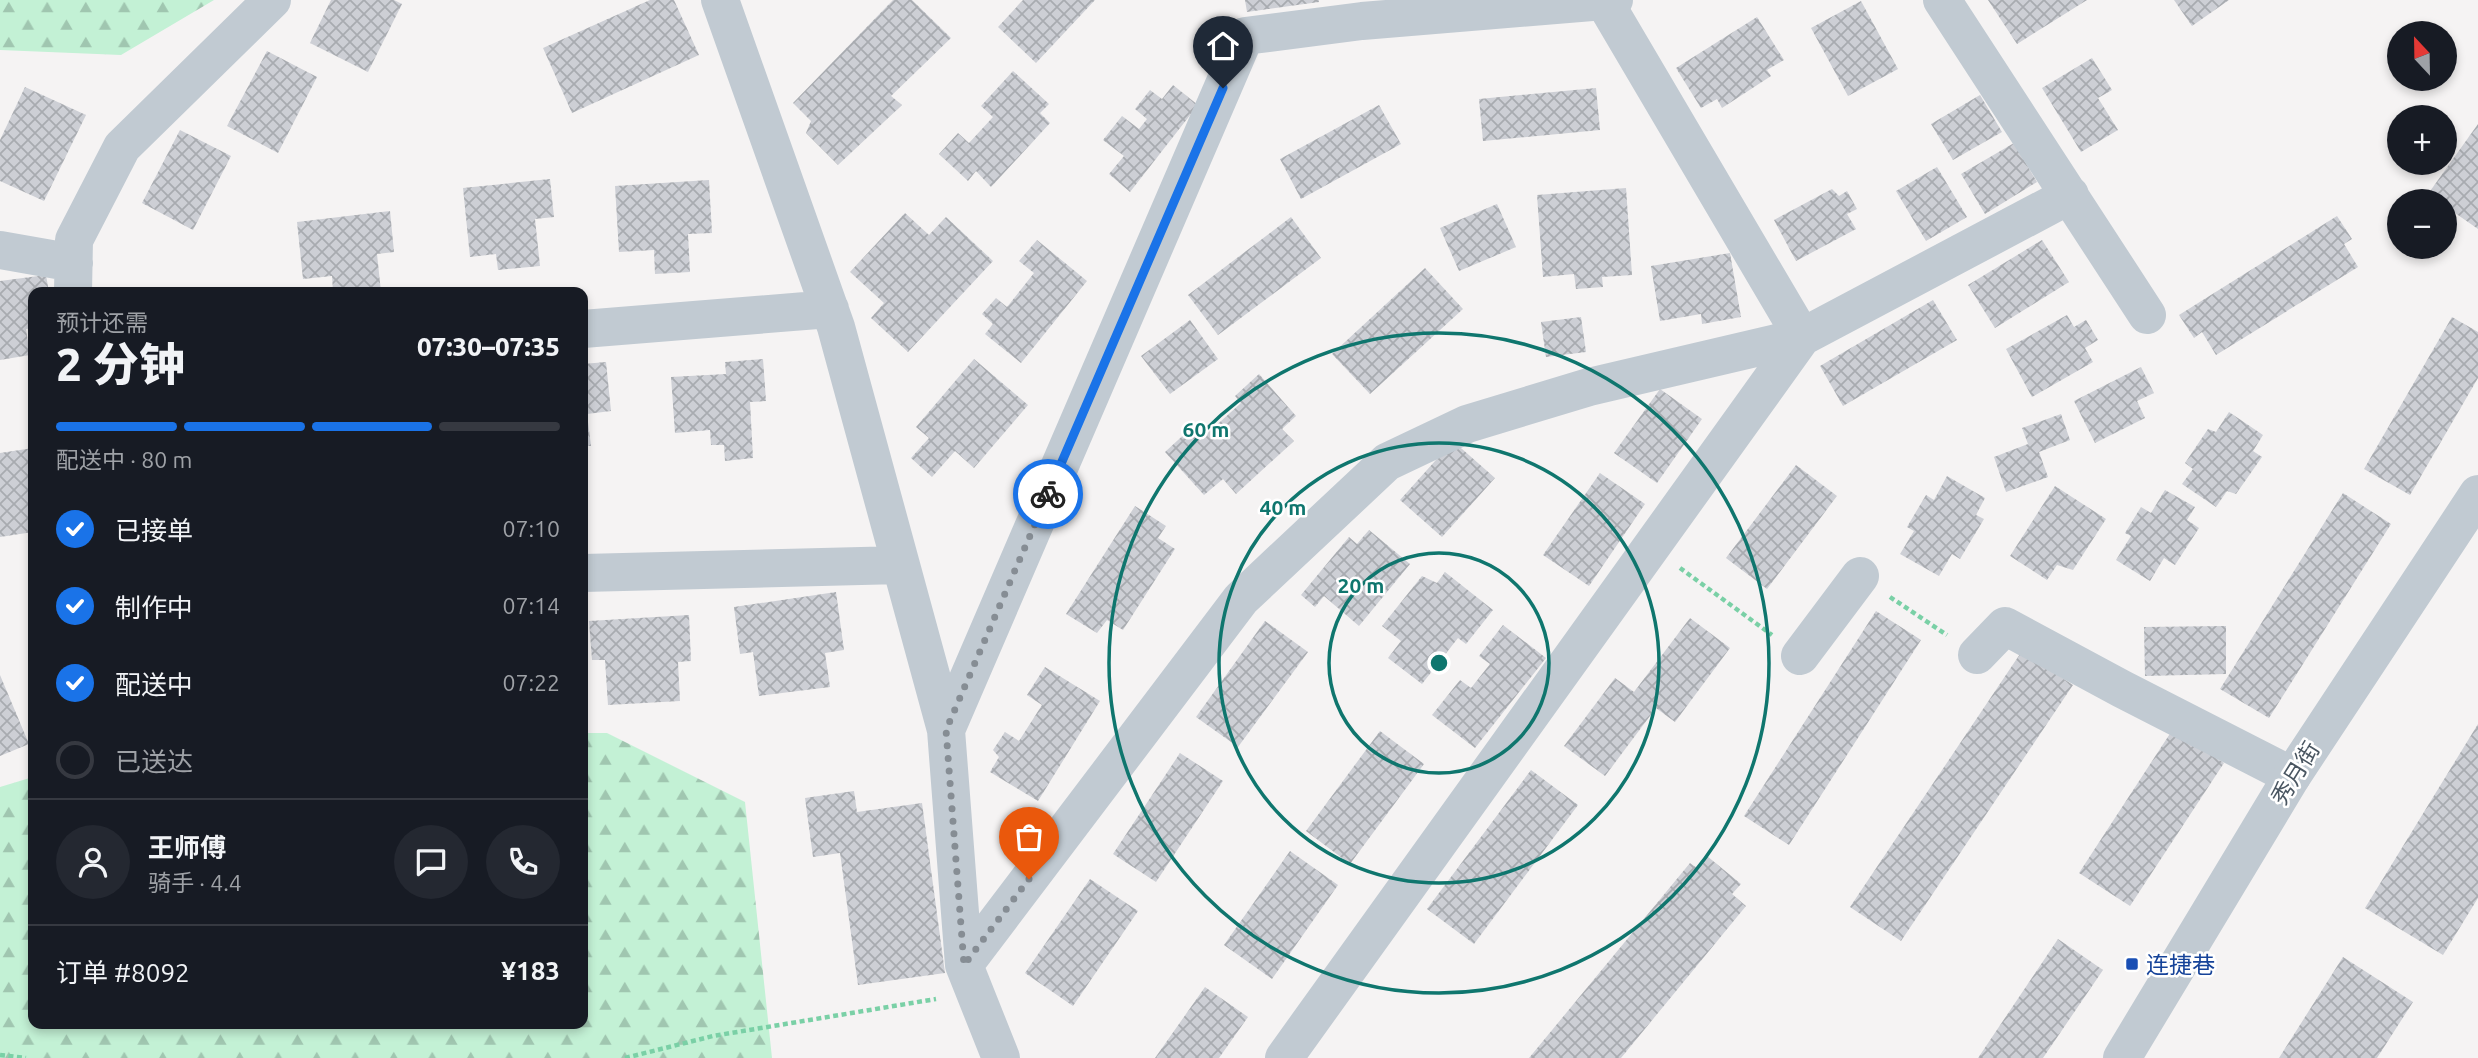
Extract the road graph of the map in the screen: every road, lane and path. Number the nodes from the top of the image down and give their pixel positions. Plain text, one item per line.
1 (272, 0) edge
2 (720, 0) edge
3 (1942, 0) edge
4 (1609, 1) edge
5 (1361, 10) edge
6 (2070, 195) junction
7 (0, 250) edge
8 (74, 278) edge
9 (830, 309) junction
10 (2147, 315) dead end
11 (588, 329) edge
12 (1802, 337) junction
13 (2472, 518) edge
14 (1651, 547) junction
15 (901, 565) junction
16 (588, 573) edge
17 (1860, 576) joint
18 (1977, 654) joint
19 (1800, 656) joint
20 (946, 730) junction
21 (2292, 776) junction
22 (970, 978) junction
23 (0, 1055) edge
24 (26, 1058) edge
25 (625, 1058) edge
26 (1001, 1058) edge
27 (1284, 1058) edge
28 (2122, 1058) edge

1 - 8 street
2 - 9 street
3 - 6 street
4 - 5 street
4 - 12 street
5 - 20 street
6 - 10 street
6 - 12 street
7 - 8 street
9 - 11 street
9 - 15 street
12 - 14 street
12 - 22 street
13 - 21 street, 秀月街
14 - 19 path
14 - 27 street
15 - 16 street
15 - 20 street
17 - 18 path
17 - 19 street
18 - 21 street
20 - 22 street
21 - 28 street, 秀月街
22 - 25 path
22 - 26 street
23 - 24 path

